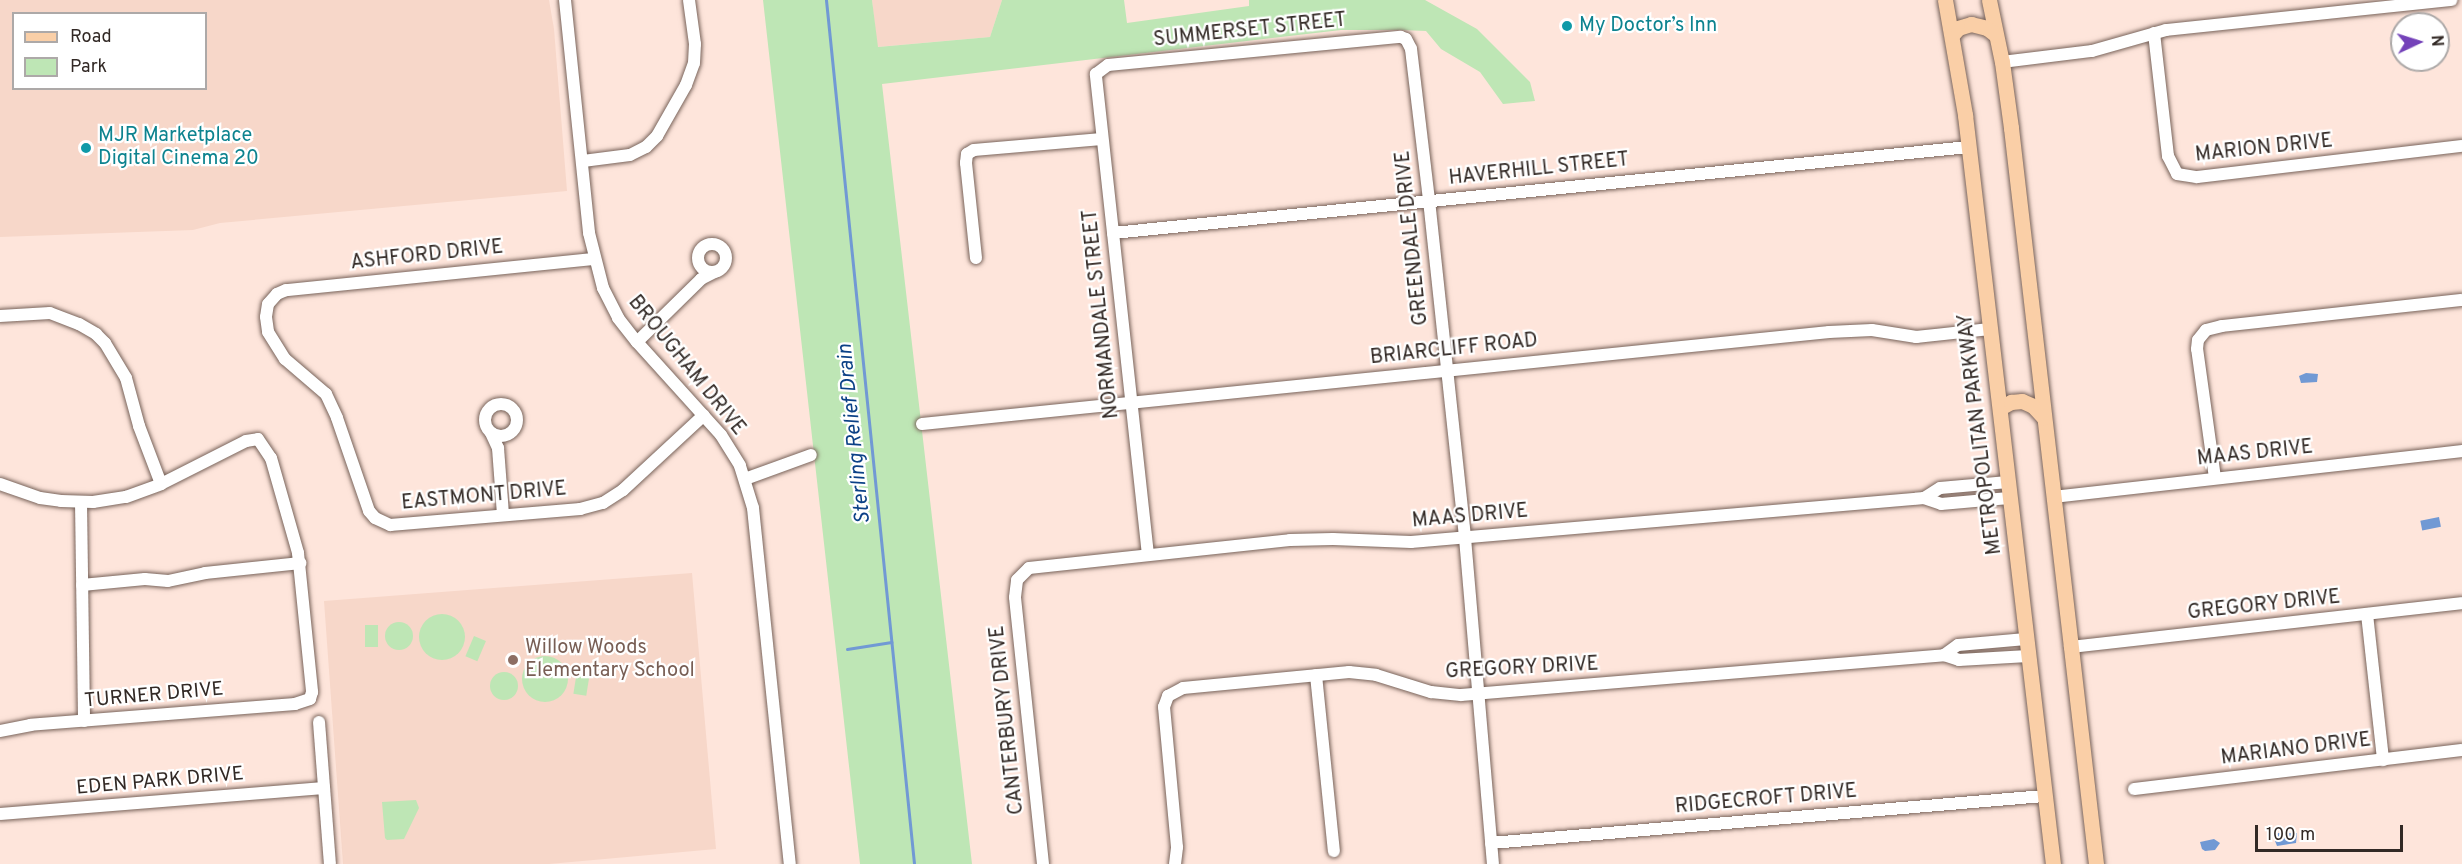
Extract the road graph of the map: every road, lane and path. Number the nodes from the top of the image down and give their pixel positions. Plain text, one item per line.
1 (565, 0) edge
2 (689, 0) edge
3 (1945, 0) edge
4 (1989, 0) edge
5 (2451, 0) edge
6 (2154, 33) junction
7 (1952, 35) junction
8 (1996, 35) junction
9 (1406, 39) joint
10 (2002, 62) junction
11 (1098, 70) joint
12 (1102, 139) junction
13 (2462, 146) edge
14 (1968, 147) junction
15 (583, 162) junction
16 (1429, 200) junction
17 (1113, 233) junction
18 (976, 258) dead end
19 (593, 259) junction
20 (699, 264) junction
21 (715, 272) junction
22 (701, 279) junction
23 (2462, 300) edge
24 (268, 304) joint
25 (0, 316) edge
26 (1990, 328) junction
27 (637, 342) junction
28 (1447, 371) junction
29 (1131, 403) junction
30 (2000, 408) junction
31 (704, 415) junction
32 (2044, 418) junction
33 (922, 424) dead end
34 (501, 442) junction
35 (2462, 451) edge
36 (812, 455) dead end
37 (2215, 478) junction
38 (745, 479) junction
39 (2008, 482) junction
40 (0, 484) edge
41 (161, 484) junction
42 (2053, 497) junction
43 (1924, 498) junction
44 (2009, 498) junction
45 (81, 502) junction
46 (503, 515) junction
47 (1465, 538) junction
48 (1148, 555) junction
49 (300, 563) junction
50 (1021, 574) joint
51 (82, 585) junction
52 (2462, 603) edge
53 (2367, 614) junction
54 (2026, 639) junction
55 (2070, 647) junction
56 (1944, 655) junction
57 (2028, 656) junction
58 (1316, 675) junction
59 (1479, 694) junction
60 (84, 721) junction
61 (319, 722) dead end
62 (0, 731) edge
63 (2462, 750) edge
64 (2383, 760) junction
65 (324, 788) junction
66 (2134, 789) dead end
67 (2044, 796) junction
68 (0, 814) edge
69 (1491, 843) junction
70 (1334, 851) dead end
71 (330, 864) edge
72 (790, 864) edge
73 (1043, 864) edge
74 (1174, 864) edge
75 (1493, 864) edge
76 (2052, 864) edge
77 (2096, 864) edge

1 - 15 street, BROUGHAM DRIVE
2 - 15 street
3 - 7 main road, METROPOLITAN PARKWAY
4 - 8 main road
5 - 6 street
6 - 10 street
6 - 13 street, MARION DRIVE
7 - 8 main road
7 - 14 main road, METROPOLITAN PARKWAY
8 - 10 main road
9 - 11 street, SUMMERSET STREET
9 - 16 street, GREENDALE DRIVE
10 - 32 main road
11 - 12 street, NORMANDALE STREET
12 - 17 street, NORMANDALE STREET
12 - 18 street
14 - 16 street, HAVERHILL STREET
14 - 26 main road, METROPOLITAN PARKWAY
15 - 19 street, BROUGHAM DRIVE
16 - 17 street, HAVERHILL STREET
16 - 28 street, GREENDALE DRIVE
17 - 29 street, NORMANDALE STREET
19 - 24 street, ASHFORD DRIVE
19 - 27 street, BROUGHAM DRIVE
20 - 21 street
20 - 21 street
20 - 22 street
21 - 22 street
22 - 27 street
23 - 37 street
24 - 46 street, EASTMONT DRIVE
25 - 41 street
26 - 28 street, BRIARCLIFF ROAD
26 - 30 main road, METROPOLITAN PARKWAY
27 - 31 street, BROUGHAM DRIVE
28 - 29 street, BRIARCLIFF ROAD
28 - 47 street, GREENDALE DRIVE
29 - 33 street, BRIARCLIFF ROAD
29 - 48 street, NORMANDALE STREET
30 - 32 main road
30 - 39 main road, METROPOLITAN PARKWAY
31 - 38 street, BROUGHAM DRIVE
31 - 46 street, EASTMONT DRIVE
32 - 42 main road
34 - 34 street
34 - 46 street
35 - 37 street, MAAS DRIVE
36 - 38 street
37 - 42 street, MAAS DRIVE
38 - 72 street, BROUGHAM DRIVE
39 - 43 street, MAAS DRIVE
39 - 44 main road, METROPOLITAN PARKWAY
40 - 45 street
41 - 45 street
41 - 49 street
42 - 55 main road
43 - 44 street, MAAS DRIVE
43 - 47 street, MAAS DRIVE
44 - 54 main road, METROPOLITAN PARKWAY
45 - 51 street
47 - 48 street, MAAS DRIVE
47 - 59 street, GREENDALE DRIVE
48 - 50 street, MAAS DRIVE
49 - 51 street
49 - 60 street, TURNER DRIVE
50 - 73 street, CANTERBURY DRIVE
51 - 60 street
52 - 53 street, GREGORY DRIVE
53 - 55 street, GREGORY DRIVE
53 - 64 street
54 - 56 street, GREGORY DRIVE
54 - 57 main road, METROPOLITAN PARKWAY
55 - 77 main road
56 - 57 street, GREGORY DRIVE
56 - 59 street, GREGORY DRIVE
57 - 67 main road, METROPOLITAN PARKWAY
58 - 59 street, GREGORY DRIVE
58 - 70 street
58 - 74 street, GREGORY DRIVE
59 - 69 street, GREENDALE DRIVE
60 - 62 street, TURNER DRIVE
61 - 65 street
63 - 64 street, MARIANO DRIVE
64 - 66 street, MARIANO DRIVE
65 - 68 street, EDEN PARK DRIVE
65 - 71 street
67 - 69 street, RIDGECROFT DRIVE
67 - 76 main road, METROPOLITAN PARKWAY
69 - 75 street, GREENDALE DRIVE

